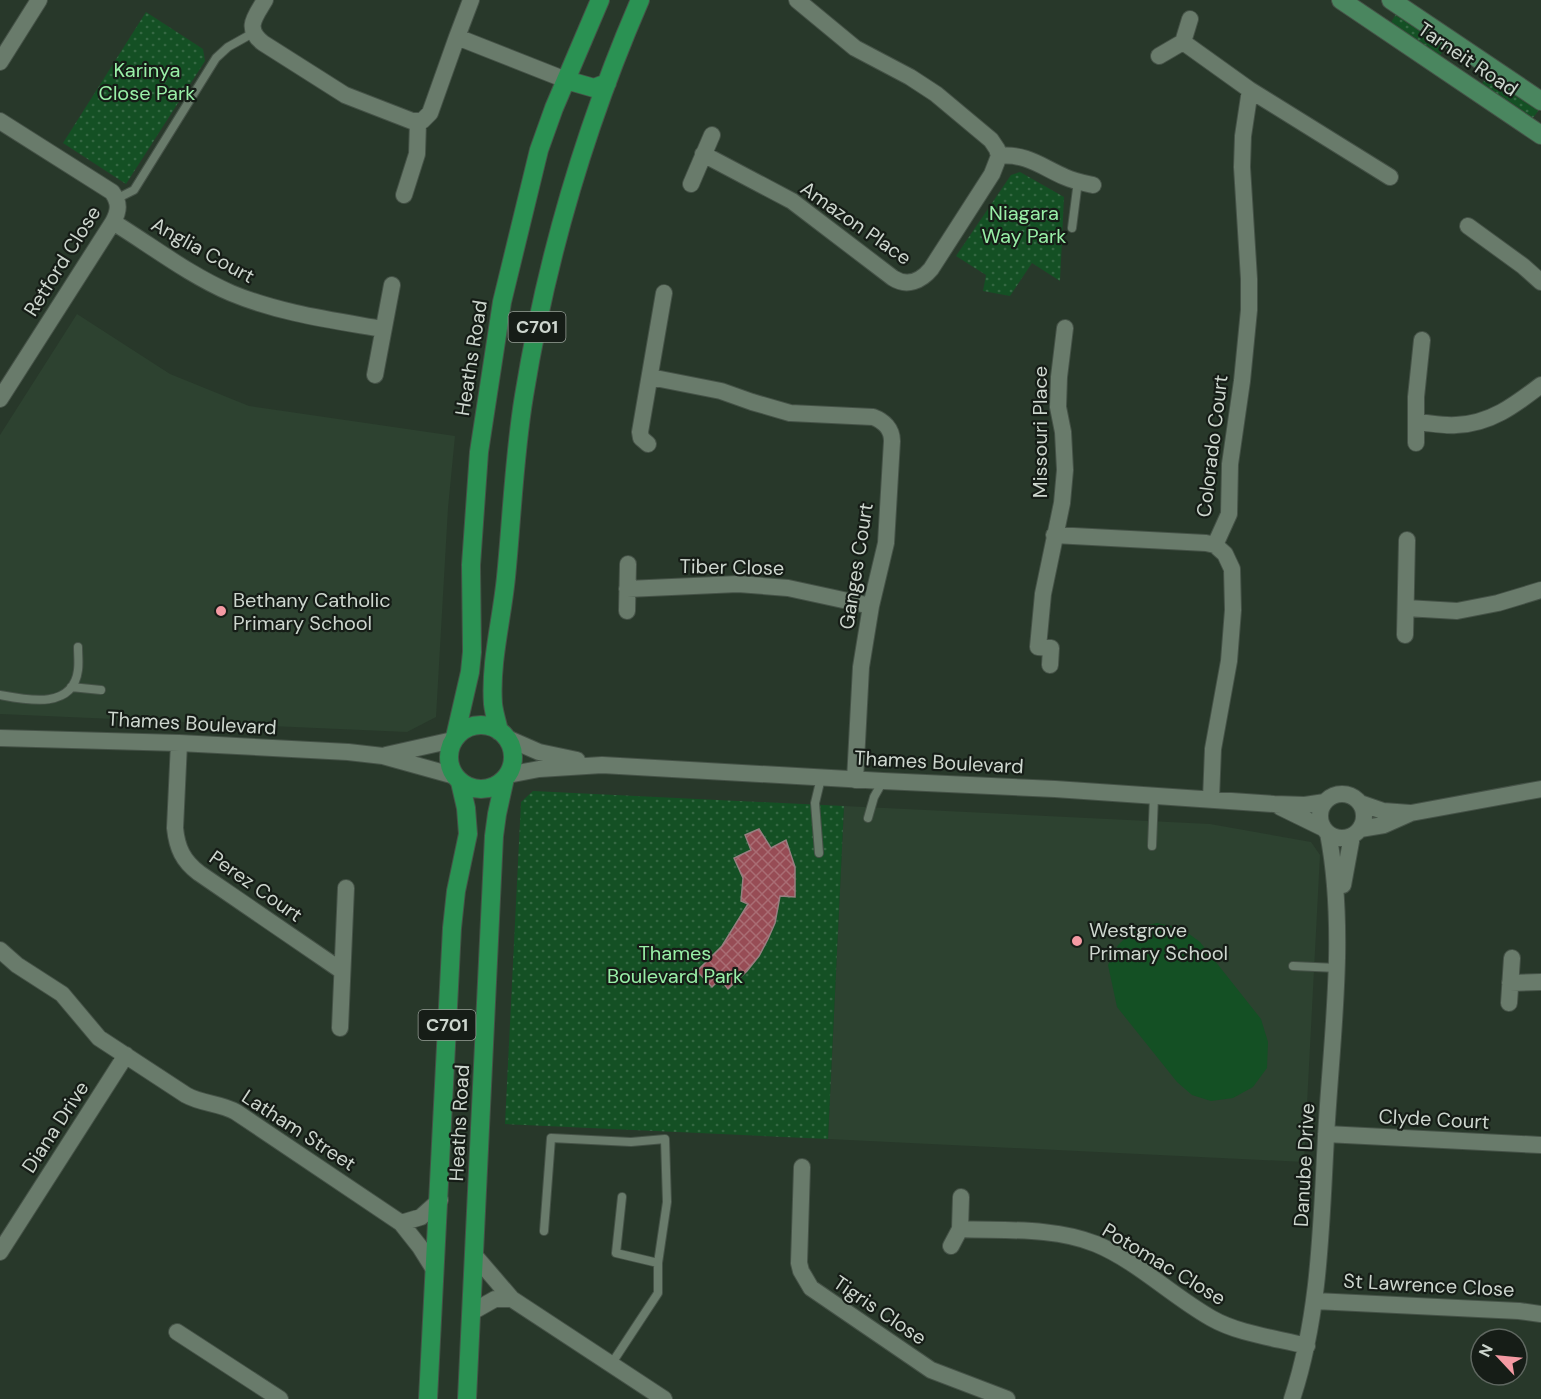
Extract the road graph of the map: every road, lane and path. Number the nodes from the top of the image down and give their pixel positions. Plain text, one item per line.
1 (39, 0) edge
2 (265, 0) edge
3 (471, 0) edge
4 (600, 0) edge
5 (640, 0) edge
6 (798, 0) edge
7 (1341, 0) edge
8 (1391, 0) edge
9 (1190, 19) dead end
10 (253, 33) junction
11 (457, 37) junction
12 (1183, 42) junction
13 (1160, 56) dead end
14 (0, 62) edge
15 (566, 80) junction
16 (607, 83) junction
17 (1250, 90) junction
18 (1541, 101) edge
19 (0, 121) edge
20 (418, 122) junction
21 (712, 135) dead end
22 (1541, 135) edge
23 (703, 154) junction
24 (999, 156) junction
25 (1390, 177) dead end
26 (1085, 183) joint
27 (691, 184) dead end
28 (404, 195) dead end
29 (117, 202) junction
30 (113, 222) junction
31 (1466, 226) dead end
32 (1072, 228) dead end
33 (1541, 282) edge
34 (392, 285) dead end
35 (663, 293) dead end
36 (1064, 325) dead end
37 (382, 328) junction
38 (1420, 339) dead end
39 (375, 375) dead end
40 (650, 377) junction
41 (1541, 385) edge
42 (0, 399) edge
43 (1417, 422) junction
44 (1416, 443) dead end
45 (648, 444) dead end
46 (1054, 536) junction
47 (1408, 539) dead end
48 (1215, 545) junction
49 (628, 564) dead end
50 (627, 589) junction
51 (1541, 590) edge
52 (871, 606) junction
53 (1406, 608) junction
54 (627, 611) dead end
55 (1405, 635) dead end
56 (78, 647) dead end
57 (1050, 665) dead end
58 (71, 687) junction
59 (101, 690) dead end
60 (0, 695) edge
61 (503, 734) junction
62 (0, 738) edge
63 (454, 739) junction
64 (179, 743) junction
65 (383, 756) junction
66 (602, 765) junction
67 (506, 776) junction
68 (821, 778) junction
69 (457, 779) junction
70 (855, 780) junction
71 (882, 782) junction
72 (1541, 789) edge
73 (1154, 796) junction
74 (1211, 799) junction
75 (1325, 802) junction
76 (1360, 803) junction
77 (1274, 804) junction
78 (1411, 813) junction
79 (868, 818) dead end
80 (1326, 831) junction
81 (1356, 833) junction
82 (1152, 846) dead end
83 (819, 853) dead end
84 (346, 888) dead end
85 (1336, 930) junction
86 (0, 950) edge
87 (1512, 958) dead end
88 (1293, 966) dead end
89 (1336, 969) junction
90 (342, 971) junction
91 (1510, 982) junction
92 (1541, 982) edge
93 (1509, 1003) dead end
94 (340, 1028) dead end
95 (126, 1055) junction
96 (1326, 1134) junction
97 (1541, 1145) edge
98 (802, 1167) dead end
99 (622, 1197) dead end
100 (961, 1197) dead end
101 (440, 1200) junction
102 (401, 1223) junction
103 (960, 1229) junction
104 (544, 1231) dead end
105 (951, 1246) dead end
106 (0, 1252) edge
107 (475, 1256) junction
108 (658, 1263) junction
109 (435, 1271) junction
110 (512, 1299) junction
111 (1315, 1301) junction
112 (472, 1312) junction
113 (1541, 1314) edge
114 (177, 1332) dead end
115 (1307, 1346) junction
116 (612, 1363) junction
117 (280, 1399) edge
118 (428, 1399) edge
119 (467, 1399) edge
120 (664, 1399) edge
121 (1007, 1399) edge
122 (1292, 1399) edge

1 - 14 street
2 - 10 street
3 - 11 street
4 - 15 main road, Heaths Road / C701
5 - 16 main road, C701
6 - 24 street
7 - 22 main road, Tarneit Road
8 - 18 main road, Tarneit Road
9 - 12 street
10 - 20 street
10 - 29 lane
11 - 15 street
11 - 20 street
12 - 13 street
12 - 17 street
15 - 16 main road
15 - 63 main road, Heaths Road / C701
16 - 61 main road, C701
17 - 25 street
17 - 48 street, Colorado Court
19 - 29 street
20 - 28 street
21 - 23 street
23 - 24 street, Amazon Place
23 - 27 street
24 - 26 street
26 - 32 lane
29 - 30 street, Retford Close
30 - 37 street, Anglia Court
30 - 42 street, Retford Close
31 - 33 street
34 - 37 street
35 - 40 street
36 - 46 street, Missouri Place
37 - 39 street
38 - 43 street
40 - 45 street
40 - 52 street, Ganges Court
41 - 43 street
43 - 44 street
46 - 48 street
46 - 57 street, Missouri Place
47 - 53 street
48 - 74 street, Colorado Court
49 - 50 street
50 - 52 street, Tiber Close
50 - 54 street
51 - 53 street
52 - 70 street, Ganges Court
53 - 55 street
56 - 58 lane
58 - 59 lane
58 - 60 lane
61 - 63 main road
61 - 66 street, Thames Boulevard
61 - 67 main road, C701
62 - 64 street, Thames Boulevard
63 - 65 street, Thames Boulevard
63 - 69 main road, C701
64 - 65 street, Thames Boulevard
64 - 90 street, Perez Court
65 - 69 street, Thames Boulevard
66 - 67 street, Thames Boulevard
66 - 68 street, Thames Boulevard
67 - 69 main road
67 - 107 main road, Heaths Road / C701
68 - 70 street, Thames Boulevard
68 - 83 lane
69 - 101 main road, Heaths Road / C701
70 - 71 street, Thames Boulevard
71 - 73 street, Thames Boulevard
71 - 79 lane
72 - 78 street
73 - 74 street, Thames Boulevard
73 - 82 lane
74 - 77 street, Thames Boulevard
75 - 76 street
75 - 77 street, Thames Boulevard
75 - 80 street
76 - 78 street
76 - 81 street
77 - 80 street, Thames Boulevard
78 - 81 street
80 - 81 street
80 - 85 street, Danube Drive
81 - 85 street, Danube Drive
84 - 90 street
85 - 89 street, Danube Drive
86 - 95 street, Latham Street
87 - 91 street
88 - 89 lane
89 - 96 street, Danube Drive
90 - 94 street
91 - 92 street
91 - 93 street
95 - 102 street, Latham Street
95 - 106 street, Diana Drive
96 - 97 street, Clyde Court
96 - 111 street, Danube Drive
98 - 121 street, Tigris Close
99 - 108 lane
100 - 103 street
101 - 102 street
101 - 109 main road, Heaths Road / C701
102 - 109 street, Latham Street
103 - 105 street
103 - 115 street, Potomac Close
104 - 108 lane
107 - 110 street
107 - 112 main road, Heaths Road / C701
108 - 116 lane
109 - 118 main road, Heaths Road / C701
110 - 112 street
110 - 116 street
111 - 113 street, St Lawrence Close
111 - 115 street, Danube Drive
112 - 119 main road, Heaths Road / C701
114 - 117 street
115 - 122 street, Danube Drive
116 - 120 street

